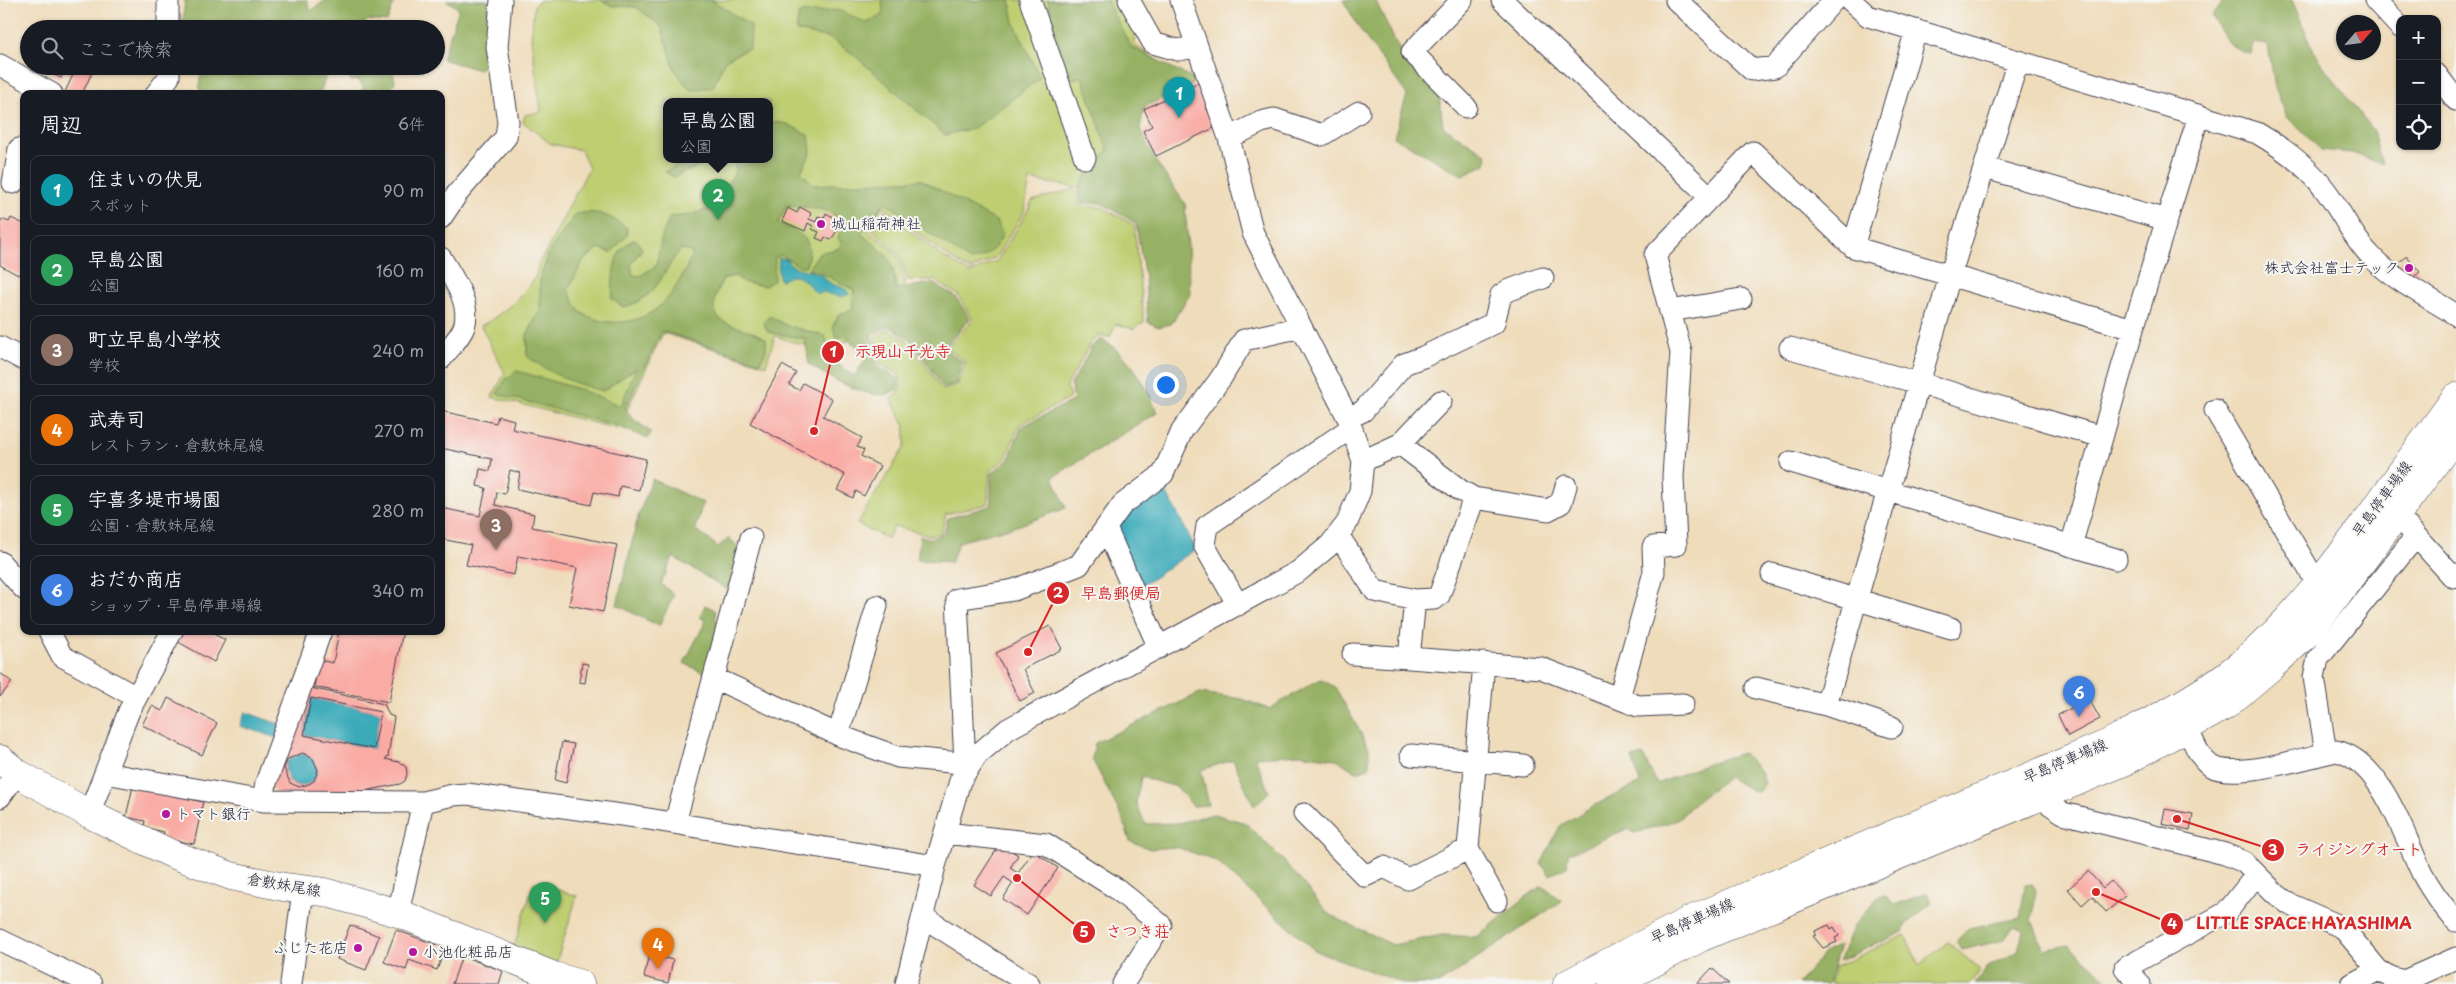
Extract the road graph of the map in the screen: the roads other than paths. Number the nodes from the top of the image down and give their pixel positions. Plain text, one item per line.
1 (168, 0) edge
2 (502, 0) edge
3 (1030, 0) edge
4 (1129, 0) edge
5 (1182, 0) edge
6 (1462, 0) edge
7 (1502, 0) edge
8 (1676, 0) edge
9 (1834, 0) edge
10 (1850, 0) edge
11 (2375, 0) edge
12 (168, 20) edge
13 (2396, 23) edge
14 (1916, 30) junction
15 (1197, 47) junction
16 (2018, 61) junction
17 (0, 65) edge
18 (169, 75) edge
19 (2441, 80) edge
20 (45, 90) edge
21 (159, 90) edge
22 (2456, 100) edge
23 (1466, 107) dead end
24 (1359, 112) dead end
25 (2199, 116) junction
26 (1229, 138) junction
27 (20, 149) dead end
28 (1085, 158) dead end
29 (1984, 168) junction
30 (12, 186) edge
31 (1709, 196) junction
32 (445, 212) edge
33 (2167, 220) junction
34 (1853, 247) junction
35 (445, 265) edge
36 (1950, 276) junction
37 (1543, 278) dead end
38 (1741, 299) dead end
39 (1670, 311) junction
40 (2456, 315) edge
41 (1301, 327) junction
42 (2133, 329) junction
43 (0, 346) edge
44 (1790, 348) dead end
45 (445, 354) edge
46 (20, 358) edge
47 (1920, 382) junction
48 (2456, 397) edge
49 (1440, 401) dead end
50 (2215, 410) dead end
51 (1350, 423) junction
52 (2456, 435) edge
53 (2102, 437) junction
54 (1400, 444) junction
55 (1363, 461) junction
56 (1792, 462) dead end
57 (1566, 486) dead end
58 (1888, 491) junction
59 (1474, 498) junction
60 (2397, 514) junction
61 (1106, 528) junction
62 (1338, 535) junction
63 (2416, 536) junction
64 (751, 538) dead end
65 (2071, 546) junction
66 (2116, 558) dead end
67 (0, 562) edge
68 (1772, 574) dead end
69 (2456, 574) edge
70 (20, 584) edge
71 (2318, 585) junction
72 (1415, 600) junction
73 (1856, 600) junction
74 (1238, 605) junction
75 (877, 606) dead end
76 (1951, 628) dead end
77 (50, 635) edge
78 (170, 635) edge
79 (320, 635) edge
80 (1159, 648) junction
81 (1352, 654) dead end
82 (1409, 658) junction
83 (1484, 664) junction
84 (714, 678) junction
85 (1756, 688) dead end
86 (136, 697) junction
87 (1619, 698) junction
88 (1683, 704) dead end
89 (1826, 705) junction
90 (1892, 727) dead end
91 (2187, 727) junction
92 (838, 735) junction
93 (2326, 754) junction
94 (1411, 755) dead end
95 (1476, 761) junction
96 (968, 764) junction
97 (1523, 765) dead end
98 (8, 766) edge
99 (105, 773) junction
100 (2035, 786) junction
101 (0, 797) edge
102 (263, 801) junction
103 (423, 802) junction
104 (89, 814) junction
105 (1304, 814) dead end
106 (675, 823) junction
107 (944, 834) junction
108 (1468, 849) junction
109 (935, 866) junction
110 (2256, 875) junction
111 (304, 890) junction
112 (1497, 901) dead end
113 (398, 913) junction
114 (922, 918) junction
115 (2456, 921) edge
116 (0, 940) edge
117 (2456, 958) edge
118 (2378, 970) junction
119 (60, 978) edge
120 (91, 984) edge
121 (291, 984) edge
122 (580, 984) edge
123 (906, 984) edge
124 (1029, 984) edge
125 (1123, 984) edge
126 (1567, 984) edge
127 (1613, 984) edge
128 (2140, 984) edge
129 (2352, 984) edge

1 - 12 street
2 - 32 street
3 - 28 street
4 - 15 street
5 - 15 street
6 - 23 street
7 - 31 street
8 - 9 street
10 - 14 street
11 - 13 street
14 - 16 street
14 - 34 street
15 - 26 street
16 - 25 street
16 - 29 street
17 - 20 street
18 - 21 street
19 - 22 street
24 - 26 street
25 - 33 street
25 - 40 street
26 - 41 street
27 - 30 street
29 - 33 street
29 - 36 street
31 - 34 street
31 - 39 street
33 - 42 street
34 - 36 street
35 - 45 street
36 - 42 street
36 - 47 street
37 - 51 street
38 - 39 street
39 - 87 street
41 - 51 street
41 - 61 street
42 - 53 street
43 - 46 street
44 - 47 street
47 - 53 street
47 - 58 street
48 - 71 main road, 早島停車場線
49 - 54 street
50 - 71 street
51 - 55 street
51 - 74 street
52 - 60 main road, 早島停車場線
53 - 65 street
54 - 55 street
54 - 59 street
55 - 62 street
56 - 58 street
57 - 59 street
58 - 65 street
58 - 73 street
59 - 72 street
60 - 63 street
60 - 91 main road, 早島停車場線
61 - 80 street
61 - 96 street
62 - 72 street
62 - 74 street
63 - 69 street
63 - 93 street
64 - 84 street
65 - 66 street
67 - 70 street
68 - 73 street
71 - 100 main road, 早島停車場線
72 - 82 street
73 - 76 street
73 - 89 street
74 - 80 street
75 - 92 street
77 - 86 street
78 - 86 street
79 - 102 street
80 - 96 street
81 - 82 street
82 - 83 street
83 - 87 street
83 - 95 street
84 - 92 street
84 - 106 street
85 - 89 street
86 - 99 street
87 - 88 street
89 - 90 street
91 - 93 street
91 - 100 main road, 早島停車場線
92 - 96 street
93 - 115 street
94 - 95 street
95 - 97 street
95 - 108 street
96 - 107 street
98 - 101 street
98 - 104 main road, 倉敷妹尾線
99 - 102 street
99 - 104 street
100 - 110 street
100 - 126 main road, 早島停車場線
100 - 127 main road, 早島停車場線
102 - 103 street
103 - 106 street
103 - 113 street
104 - 111 main road, 倉敷妹尾線
105 - 108 street
106 - 109 street
107 - 109 street
107 - 125 street
108 - 112 street
109 - 114 street
110 - 118 street
110 - 128 street
111 - 113 main road, 倉敷妹尾線
111 - 121 street
113 - 122 main road, 倉敷妹尾線
114 - 123 street
114 - 124 street
116 - 119 street
117 - 118 street
118 - 129 street
119 - 120 street

